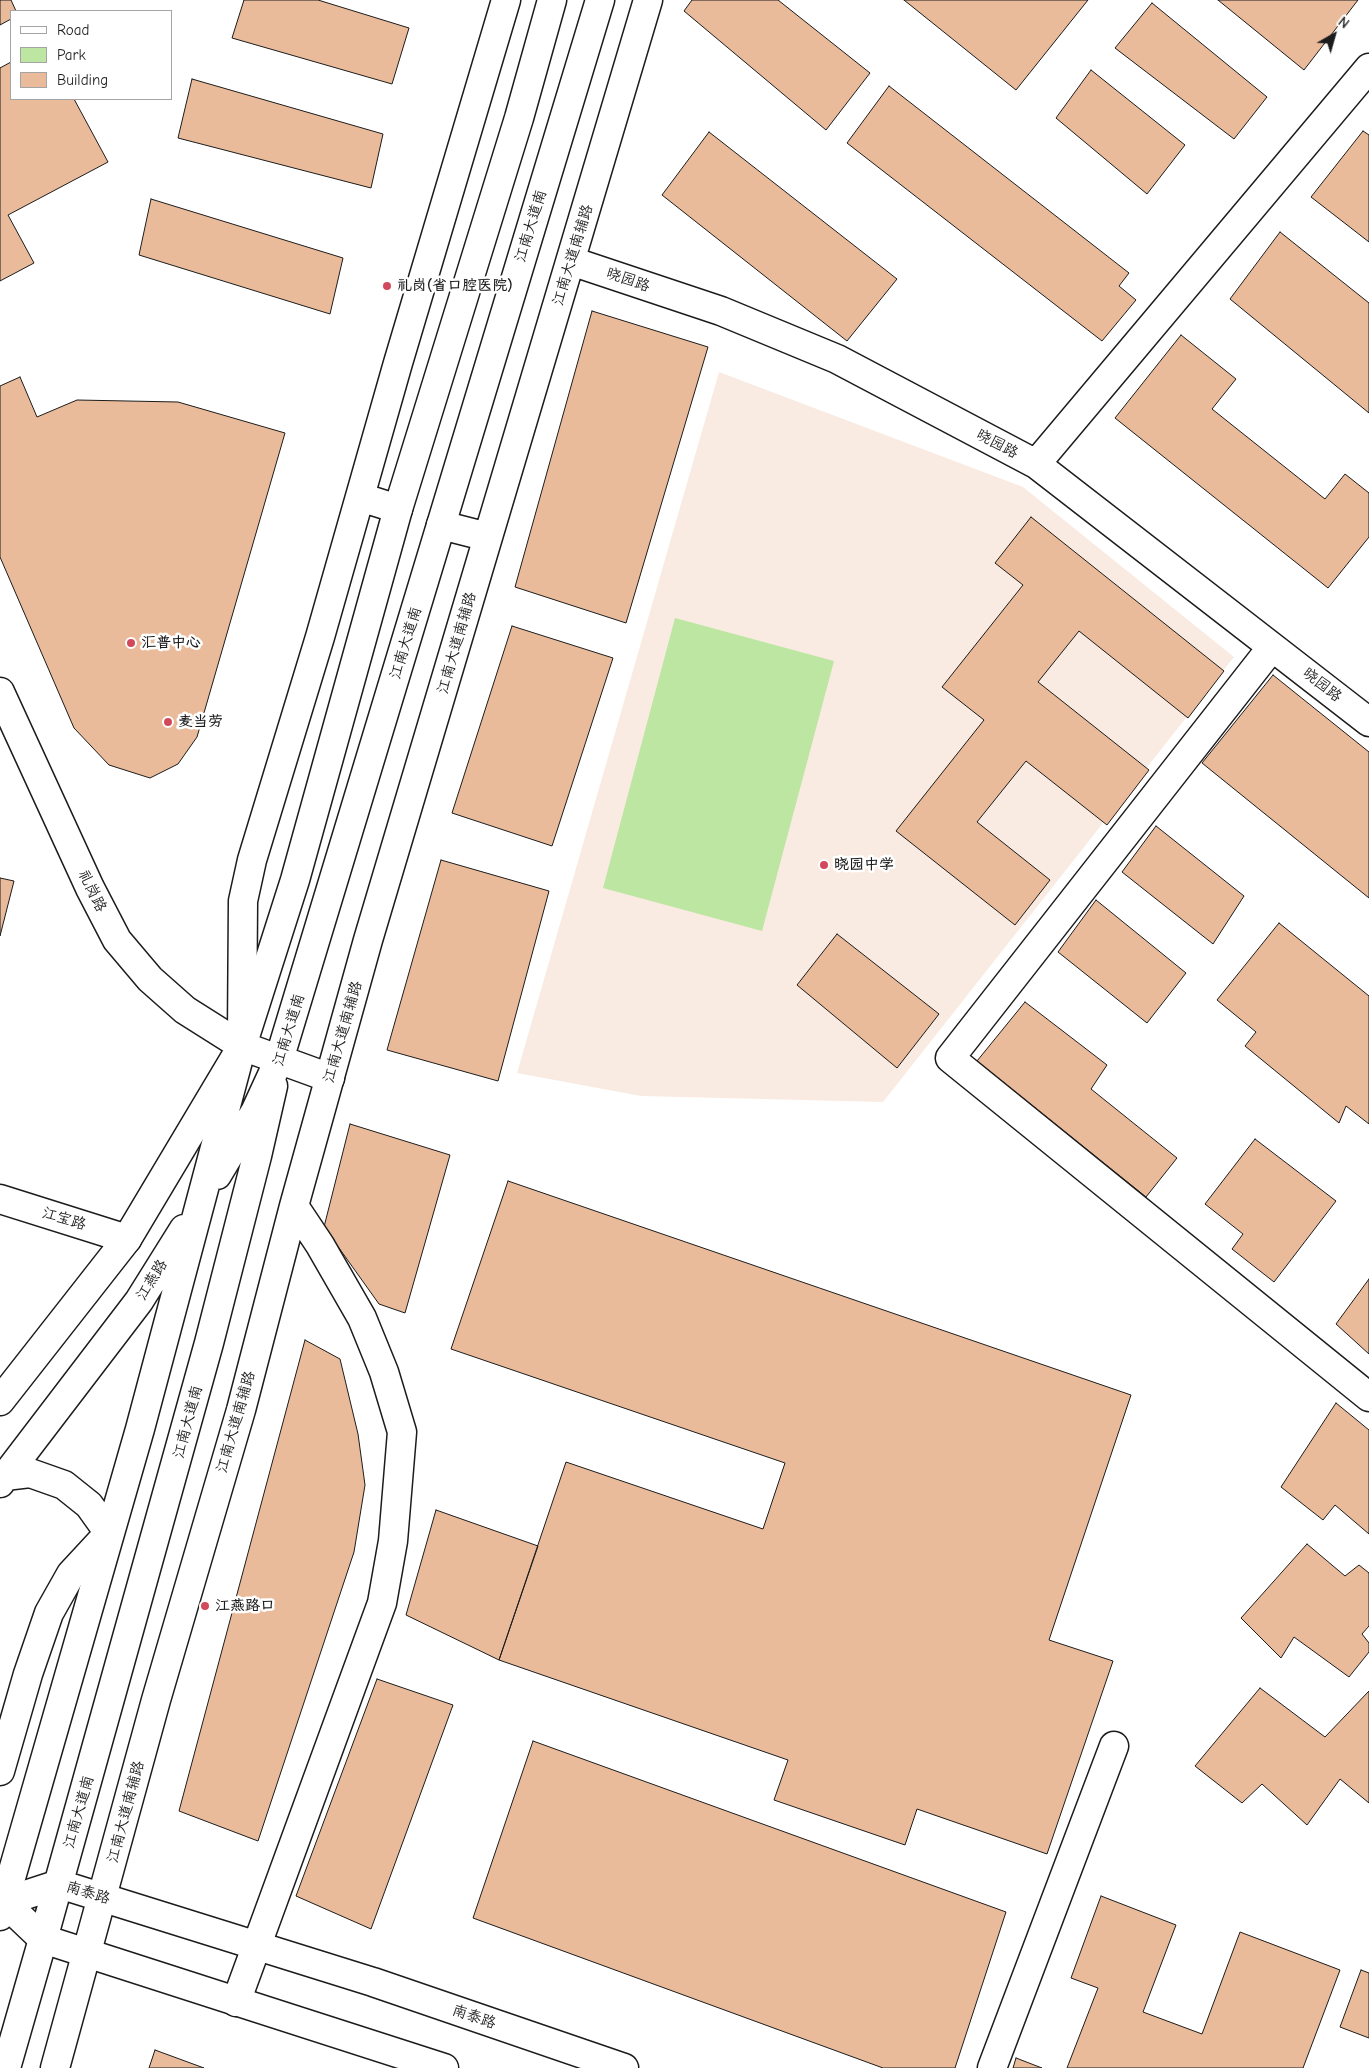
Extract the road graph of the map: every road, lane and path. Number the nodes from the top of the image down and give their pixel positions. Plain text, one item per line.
1 (506, 0) edge
2 (552, 0) edge
3 (600, 0) edge
4 (648, 0) edge
5 (1369, 68) edge
6 (571, 261) junction
7 (1036, 464) junction
8 (360, 497) junction
9 (398, 509) junction
10 (441, 524) junction
11 (488, 537) junction
12 (1272, 647) junction
13 (0, 692) edge
14 (1369, 722) edge
15 (242, 1046) junction
16 (279, 1060) junction
17 (330, 1078) junction
18 (0, 1199) edge
19 (200, 1205) junction
20 (294, 1206) junction
21 (128, 1239) junction
22 (1369, 1397) edge
23 (0, 1401) edge
24 (3, 1480) edge
25 (109, 1533) junction
26 (1114, 1746) dead end
27 (0, 1771) edge
28 (59, 1884) junction
29 (103, 1898) junction
30 (2, 1909) edge
31 (43, 1939) junction
32 (257, 1945) junction
33 (88, 1955) junction
34 (236, 2002) junction
35 (6, 2068) edge
36 (55, 2068) edge
37 (444, 2068) edge
38 (624, 2068) edge
39 (992, 2068) edge

1 - 8 street
2 - 9 street
3 - 10 street, 江南大道南
4 - 6 street, 江南大道南辅路
5 - 7 street
6 - 7 street, 晓园路
6 - 11 street, 江南大道南辅路
7 - 12 street, 晓园路
8 - 9 street
8 - 15 street
9 - 15 street
10 - 11 street
10 - 16 street, 江南大道南
11 - 17 street, 江南大道南辅路
12 - 14 street, 晓园路
12 - 22 street
13 - 15 street, 礼岗路
15 - 16 street, 礼岗路
15 - 19 street
15 - 21 street
16 - 17 street, 礼岗路
16 - 19 street, 江燕路
16 - 28 street, 江南大道南
17 - 20 street, 江南大道南辅路
18 - 21 street, 江宝路
19 - 24 street, 江燕路
19 - 25 street
20 - 29 street, 江南大道南辅路
20 - 32 street
21 - 23 street
24 - 25 street
25 - 27 street
25 - 30 street
26 - 39 street
28 - 29 street, 南泰路
28 - 30 street, 南泰路
28 - 31 street, 江南大道南
29 - 32 street, 南泰路
29 - 33 street, 江南大道南辅路
30 - 31 street
31 - 33 street
31 - 35 street, 江南大道南
32 - 34 street
32 - 38 street, 南泰路
33 - 34 street
33 - 36 street, 江南大道南辅路
34 - 37 street

